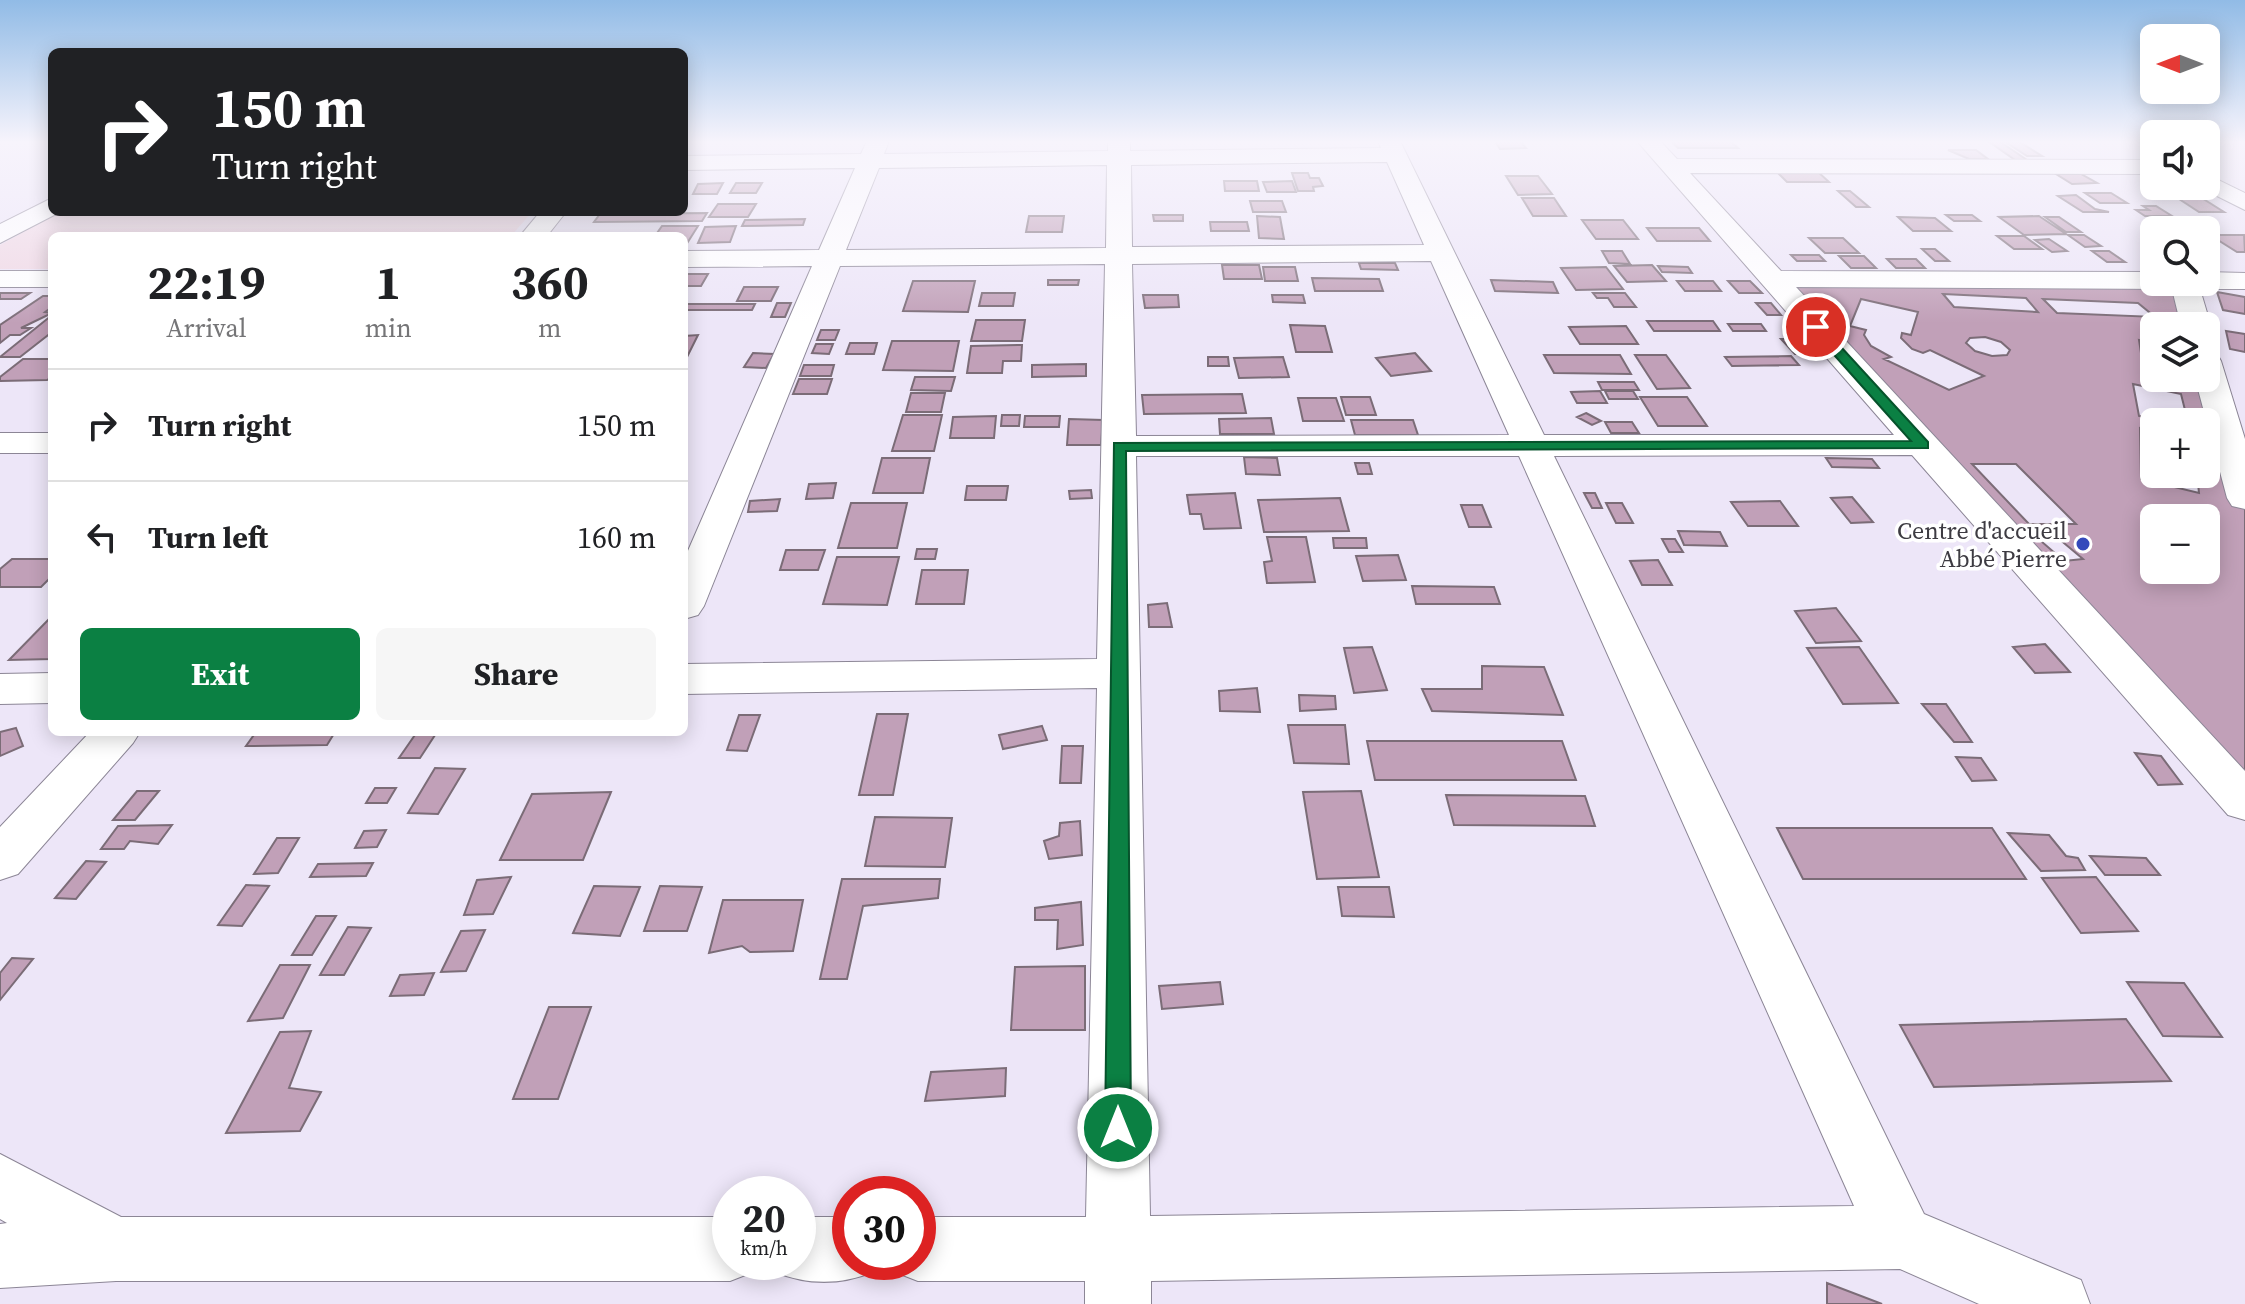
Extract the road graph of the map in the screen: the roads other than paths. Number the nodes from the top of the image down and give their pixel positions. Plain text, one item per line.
1 (853, 202) edge
2 (1119, 202) edge
3 (1418, 202) edge
4 (1704, 202) edge
5 (48, 208) edge
6 (550, 216) edge
7 (536, 232) edge
8 (0, 235) edge
9 (1442, 253) junction
10 (1119, 256) junction
11 (829, 258) junction
12 (688, 259) edge
13 (0, 279) edge
14 (48, 279) edge
15 (1773, 279) junction
16 (2245, 281) edge
17 (2220, 282) edge
18 (2140, 283) edge
19 (2215, 392) edge
20 (48, 441) edge
21 (0, 443) edge
22 (1923, 445) junction
23 (1119, 446) junction
24 (1532, 446) junction
25 (2245, 498) edge
26 (688, 596) edge
27 (1119, 673) junction
28 (688, 679) edge
29 (48, 688) edge
30 (0, 689) edge
31 (113, 736) edge
32 (2245, 802) edge
33 (0, 860) edge
34 (0, 1185) edge
35 (1901, 1237) junction
36 (116, 1249) junction
37 (712, 1249) edge
38 (936, 1252) edge
39 (0, 1256) edge
40 (1118, 1277) edge
41 (2057, 1304) edge

1 - 11 street
2 - 10 street
3 - 9 street
4 - 15 street
5 - 8 street
6 - 7 street
9 - 10 street
9 - 24 street
10 - 11 street
10 - 23 street
11 - 12 street
11 - 26 street
13 - 14 street
15 - 18 street
15 - 22 street
16 - 17 street
19 - 25 street
20 - 21 street
22 - 24 street
22 - 32 street
23 - 24 street
23 - 27 street
24 - 35 street
27 - 28 street
27 - 40 street
29 - 30 street
31 - 33 street
34 - 36 street
35 - 40 street
35 - 41 street
36 - 37 street
36 - 39 street
38 - 40 street

